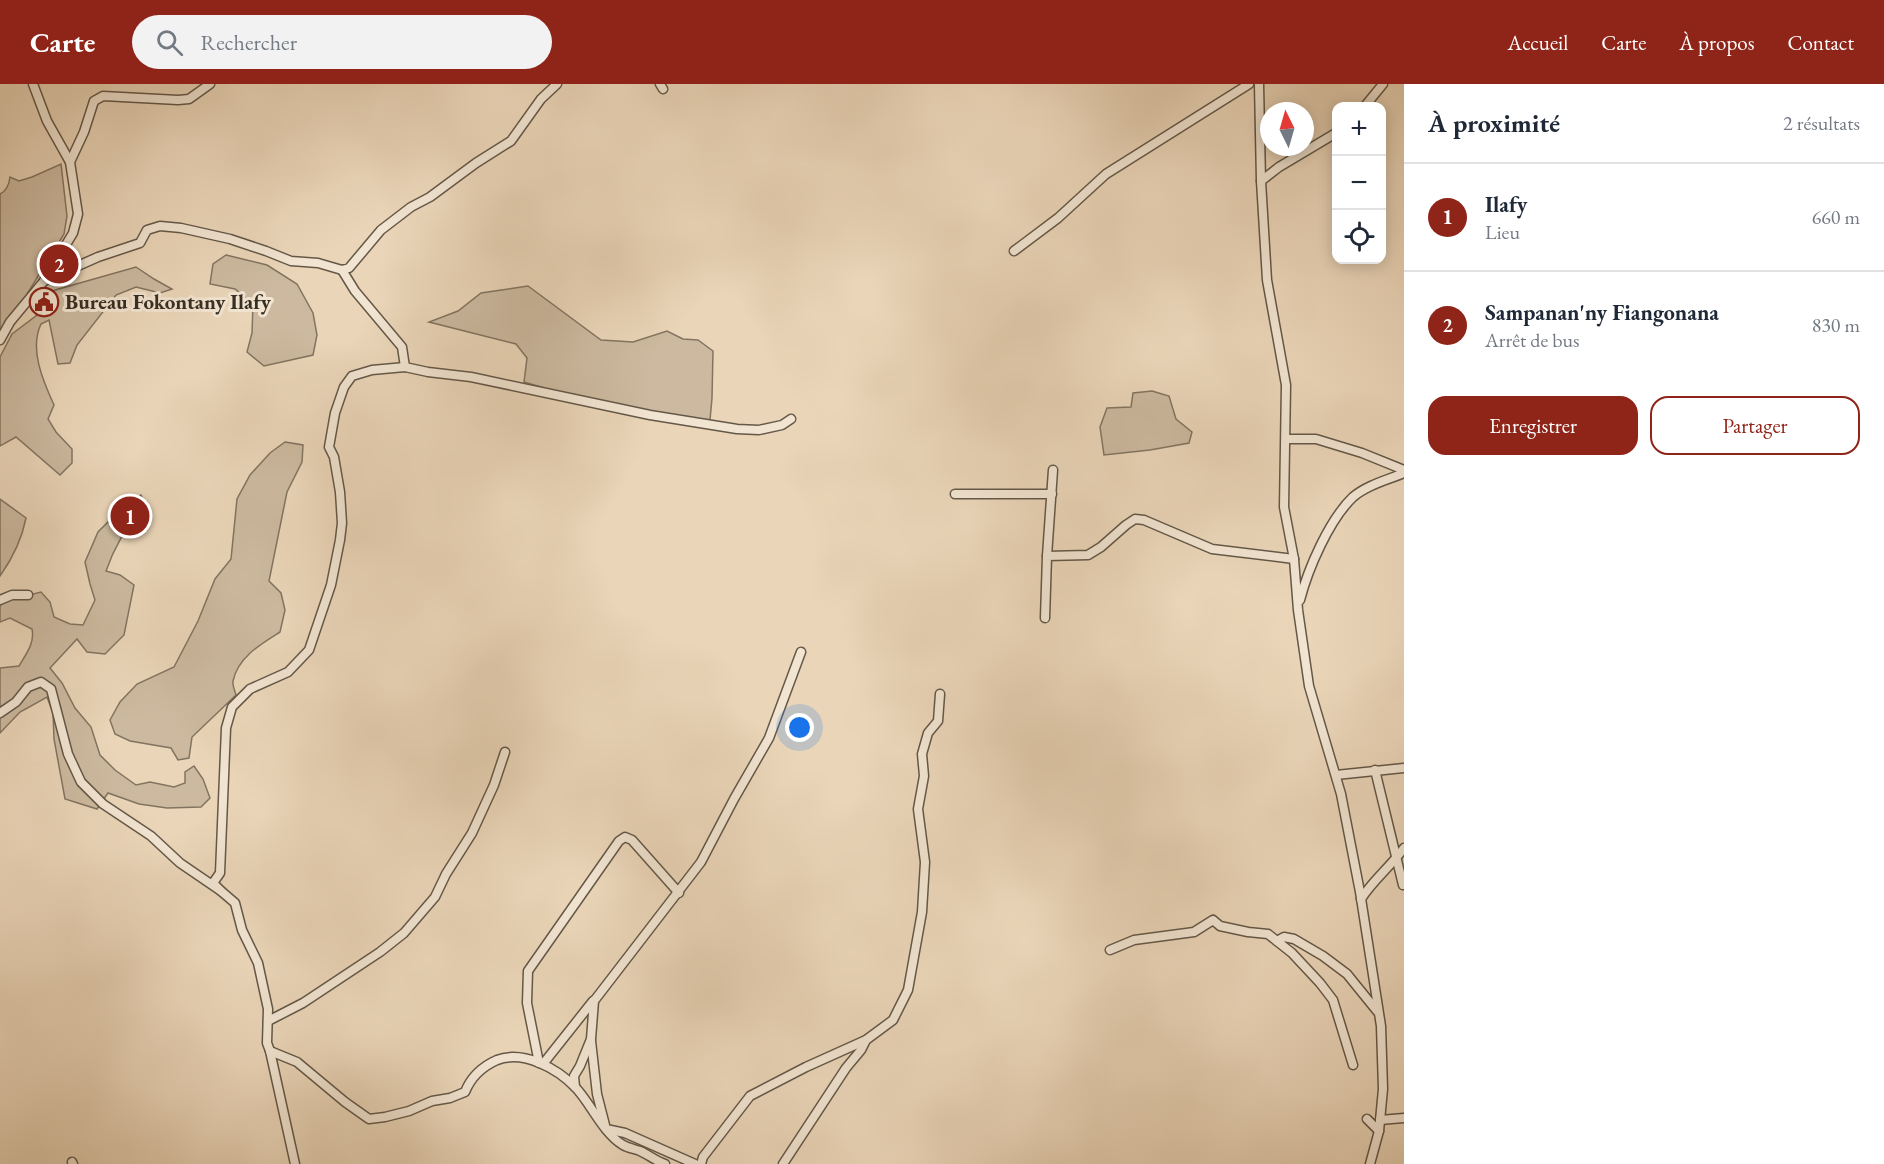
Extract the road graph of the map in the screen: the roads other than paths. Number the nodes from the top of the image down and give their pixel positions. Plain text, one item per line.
1 (33, 84) edge
2 (210, 84) edge
3 (557, 84) edge
4 (1249, 84) edge
5 (1259, 84) edge
6 (1383, 84) edge
7 (1368, 102) edge
8 (1332, 136) edge
9 (70, 162) junction
10 (1261, 181) junction
11 (1014, 251) dead end
12 (342, 270) junction
13 (44, 281) junction
14 (0, 340) edge
15 (405, 367) junction
16 (791, 419) dead end
17 (1287, 439) junction
18 (1053, 470) dead end
19 (1404, 472) edge
20 (955, 494) dead end
21 (1052, 494) junction
22 (1047, 556) junction
23 (1294, 559) junction
24 (28, 595) dead end
25 (0, 600) edge
26 (1298, 610) junction
27 (1046, 618) dead end
28 (801, 652) dead end
29 (940, 694) dead end
30 (0, 713) edge
31 (505, 752) dead end
32 (1404, 768) edge
33 (1375, 770) junction
34 (1336, 775) junction
35 (1404, 848) edge
36 (1397, 857) junction
37 (1403, 885) edge
38 (221, 891) junction
39 (679, 893) junction
40 (1361, 899) junction
41 (1277, 941) junction
42 (1110, 950) dead end
43 (594, 1001) junction
44 (1379, 1014) junction
45 (268, 1021) junction
46 (591, 1039) junction
47 (866, 1040) junction
48 (270, 1051) junction
49 (541, 1063) junction
50 (1353, 1065) dead end
51 (575, 1087) junction
52 (1404, 1118) edge
53 (1367, 1119) dead end
54 (1380, 1120) junction
55 (606, 1129) junction
56 (1379, 1131) junction
57 (295, 1164) edge
58 (665, 1164) edge
59 (695, 1164) edge
60 (701, 1164) edge
61 (783, 1164) edge
62 (1370, 1164) edge

1 - 9 street
2 - 9 street
3 - 12 street
4 - 11 street
5 - 10 street
6 - 7 street
8 - 10 street
9 - 13 street
10 - 17 street
12 - 13 street
12 - 15 street
13 - 14 street
15 - 16 street
15 - 38 street
17 - 19 street
17 - 23 street
18 - 21 street
19 - 26 street
20 - 21 street
21 - 22 street
22 - 23 street
22 - 27 street
23 - 26 street
24 - 25 street
26 - 34 street
28 - 39 street
29 - 47 street
30 - 38 street
31 - 45 street
32 - 33 street
33 - 34 street
33 - 36 street
34 - 40 street
35 - 36 street
36 - 37 street
36 - 40 street
38 - 45 street
39 - 43 street
39 - 49 street
40 - 44 street
41 - 42 street
41 - 44 street
41 - 50 street
43 - 46 street
43 - 49 street
44 - 54 street
45 - 48 street
46 - 51 street
46 - 55 street
47 - 60 street
47 - 61 street
48 - 49 street
48 - 57 street
49 - 51 street
51 - 55 street
52 - 54 street
53 - 56 street
54 - 56 street
55 - 58 street
55 - 59 street
56 - 62 street

